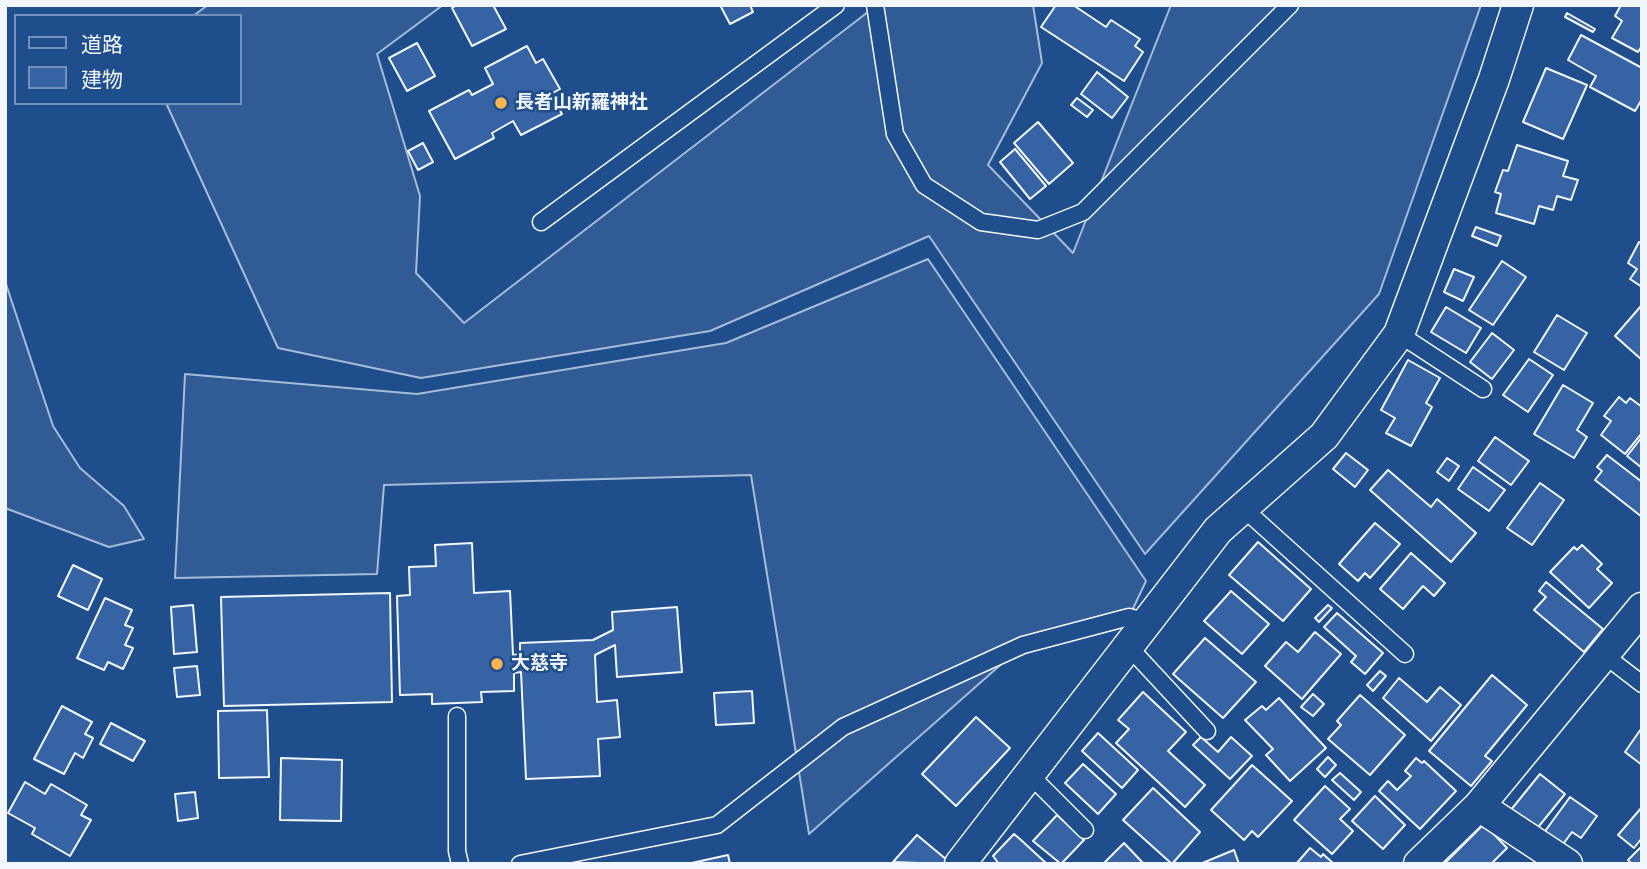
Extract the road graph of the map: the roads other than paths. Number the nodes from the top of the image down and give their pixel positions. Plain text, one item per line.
1 (836, 5) edge
2 (875, 5) edge
3 (1290, 5) edge
4 (1518, 5) edge
5 (541, 222) dead end
6 (1399, 334) junction
7 (1483, 389) dead end
8 (1243, 508) junction
9 (1642, 608) edge
10 (1147, 622) junction
11 (1128, 646) junction
12 (1405, 654) dead end
13 (1603, 654) junction
14 (1642, 684) edge
15 (457, 716) dead end
16 (1207, 731) dead end
17 (1029, 774) junction
18 (1479, 806) junction
19 (1084, 830) dead end
20 (961, 863) edge
21 (460, 864) edge
22 (520, 864) edge
23 (1419, 864) edge
24 (1567, 864) edge

1 - 5 lane
2 - 3 lane
4 - 6 street
6 - 7 lane
6 - 8 street
8 - 10 street
8 - 12 lane
9 - 13 street
10 - 11 street
10 - 22 lane
11 - 16 lane
11 - 17 street
13 - 14 lane
13 - 18 street
15 - 21 lane
17 - 19 lane
17 - 20 street
18 - 23 street
18 - 24 street

